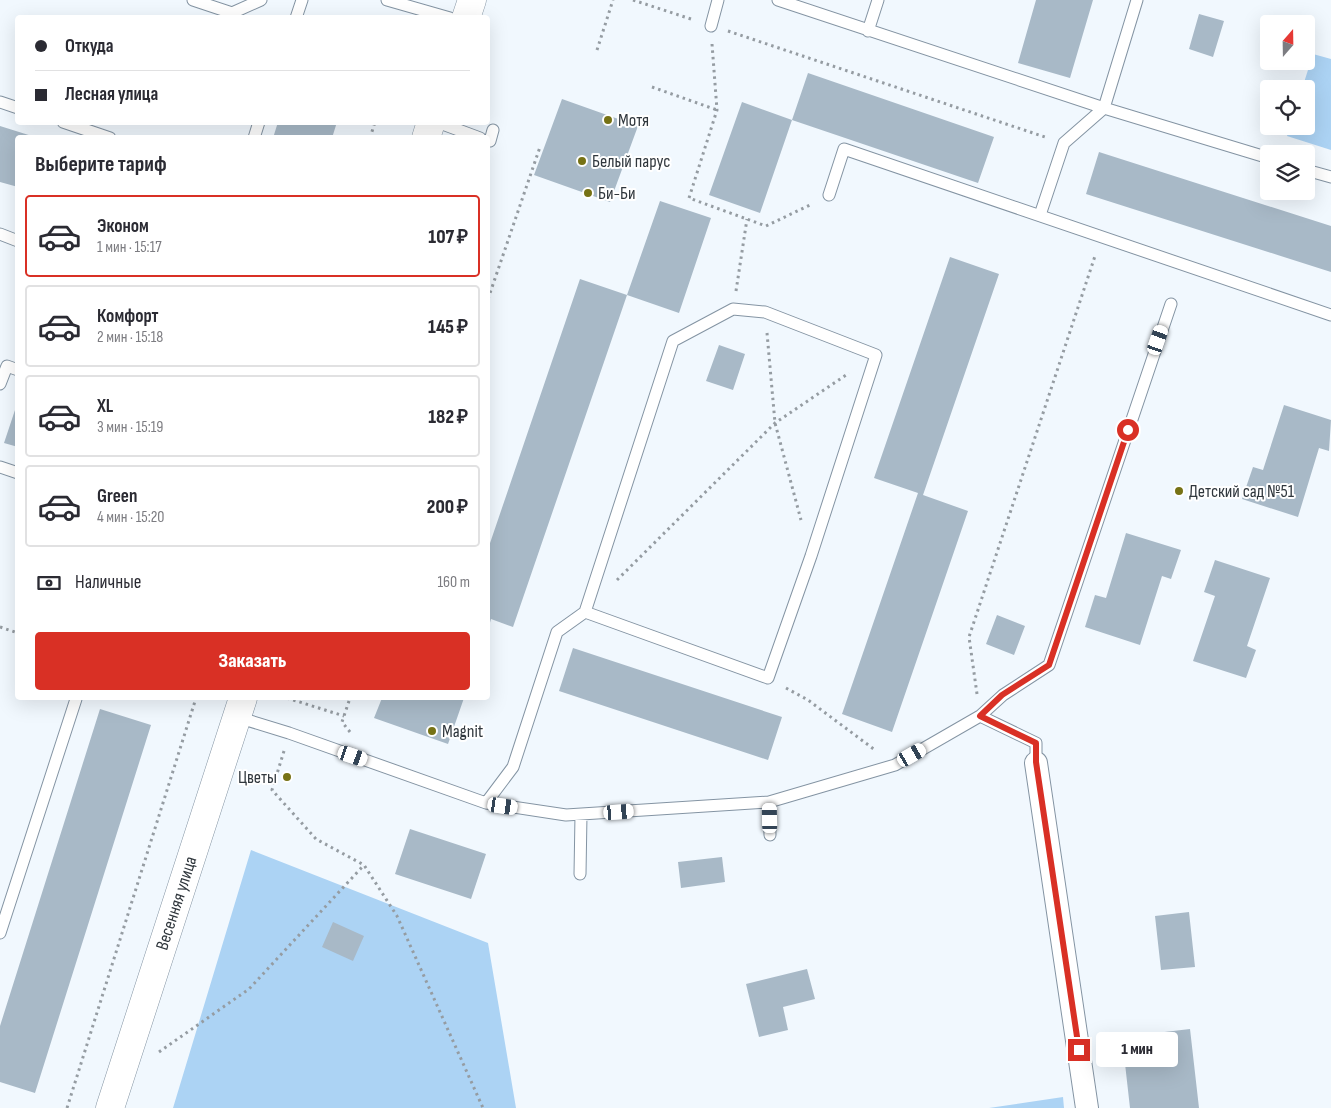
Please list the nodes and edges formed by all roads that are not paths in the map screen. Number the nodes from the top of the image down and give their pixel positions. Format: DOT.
graph roads {
  1 [pos="193,0"];
  2 [pos="261,0"];
  3 [pos="302,0"];
  4 [pos="387,0"];
  5 [pos="472,0"];
  6 [pos="718,0"];
  7 [pos="778,0"];
  8 [pos="878,0"];
  9 [pos="1137,0"];
  10 [pos="297,15"];
  11 [pos="440,15"];
  12 [pos="467,15"];
  13 [pos="711,26"];
  14 [pos="868,31"];
  15 [pos="0,102"];
  16 [pos="15,107"];
  17 [pos="1104,108"];
  18 [pos="72,125"];
  19 [pos="444,125"];
  20 [pos="101,135"];
  21 [pos="472,135"];
  22 [pos="1260,155"];
  23 [pos="1315,173"];
  24 [pos="1331,177"];
  25 [pos="829,195"];
  26 [pos="1040,215"];
  27 [pos="0,234"];
  28 [pos="15,240"];
  29 [pos="1170,304"];
  30 [pos="1331,314"];
  31 [pos="15,369"];
  32 [pos="0,384"];
  33 [pos="0,467"];
  34 [pos="15,472"];
  35 [pos="585,612"];
  36 [pos="76,700"];
  37 [pos="240,707"];
  38 [pos="980,716"];
  39 [pos="1036,762"];
  40 [pos="769,802"];
  41 [pos="486,803"];
  42 [pos="581,815"];
  43 [pos="770,835"];
  44 [pos="580,874"];
  45 [pos="0,932"];
  46 [pos="110,1108"];
  47 [pos="1087,1108"];
  1 -- 2 [label="lane"];
  3 -- 10 [label="lane"];
  4 -- 11 [label="lane"];
  5 -- 12 [label="street"];
  6 -- 13 [label="lane"];
  7 -- 14 [label="lane"];
  8 -- 14 [label="lane"];
  9 -- 17 [label="lane"];
  14 -- 17 [label="lane"];
  15 -- 16 [label="lane"];
  17 -- 22 [label="lane"];
  17 -- 26 [label="lane"];
  18 -- 20 [label="lane"];
  19 -- 21 [label="lane"];
  23 -- 24 [label="lane"];
  25 -- 26 [label="lane"];
  26 -- 30 [label="lane"];
  27 -- 28 [label="lane"];
  29 -- 38 [label="lane"];
  31 -- 32 [label="lane"];
  33 -- 34 [label="lane"];
  35 -- 35 [label="lane"];
  35 -- 41 [label="lane"];
  36 -- 45 [label="lane"];
  37 -- 41 [label="lane"];
  37 -- 46 [label="street, Весенняя улица"];
  38 -- 39 [label="lane"];
  38 -- 40 [label="lane"];
  39 -- 47 [label="street"];
  40 -- 42 [label="lane"];
  40 -- 43 [label="lane"];
  41 -- 42 [label="lane"];
  42 -- 44 [label="lane"];
}
